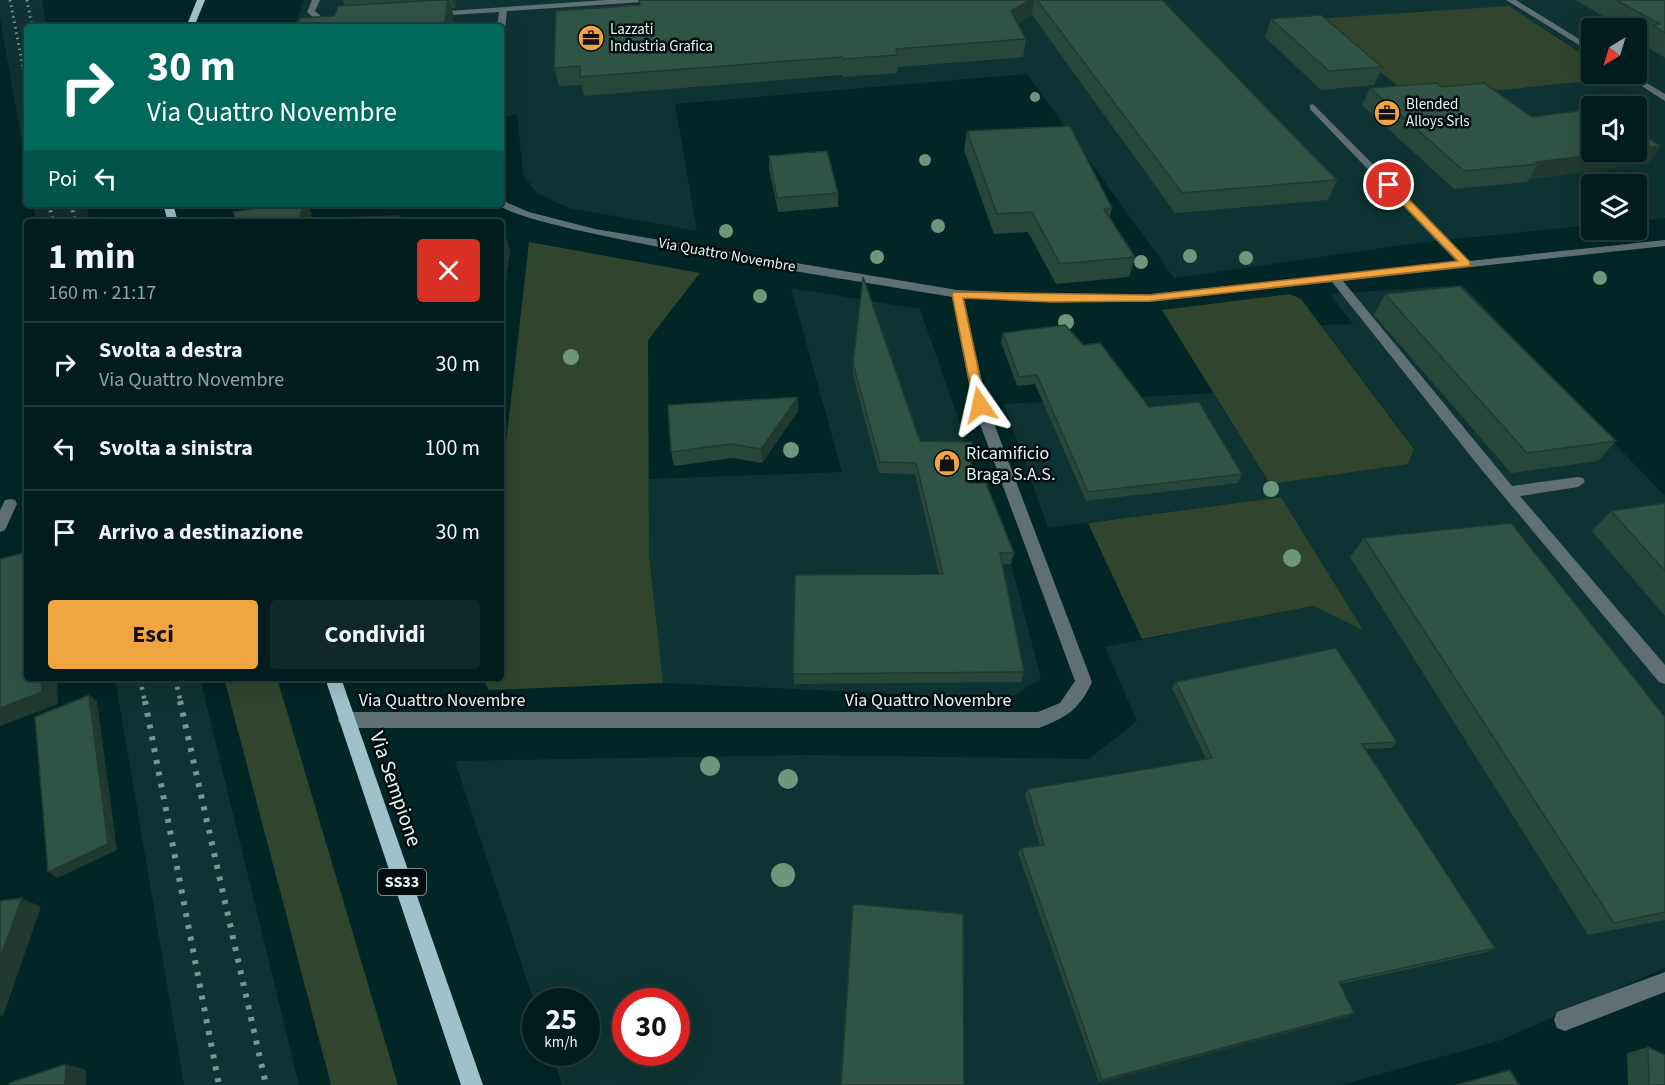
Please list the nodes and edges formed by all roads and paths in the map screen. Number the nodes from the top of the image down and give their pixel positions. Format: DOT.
graph roads {
  1 [pos="201,0"];
  2 [pos="316,0"];
  3 [pos="643,0"];
  4 [pos="1510,0"];
  5 [pos="503,10"];
  6 [pos="422,15"];
  7 [pos="352,19"];
  8 [pos="191,24"];
  9 [pos="501,24"];
  10 [pos="1581,44"];
  11 [pos="1643,84"];
  12 [pos="1665,98"];
  13 [pos="1313,107"];
  14 [pos="504,205"];
  15 [pos="1665,243"];
  16 [pos="1466,264"];
  17 [pos="1335,278"];
  18 [pos="957,294"];
  19 [pos="1578,482"];
  20 [pos="1509,492"];
  21 [pos="10,504"];
  22 [pos="0,526"];
  23 [pos="1665,677"];
  24 [pos="334,681"];
  25 [pos="347,720"];
  26 [pos="1665,982"];
  27 [pos="1565,1020"];
  28 [pos="472,1085"];
  1 -- 8 [label="main road"];
  2 -- 7 [label="street"];
  3 -- 5 [label="street"];
  4 -- 10 [label="street"];
  5 -- 6 [label="street"];
  5 -- 9 [label="street"];
  11 -- 12 [label="street"];
  13 -- 16 [label="street"];
  14 -- 18 [label="street, Via Quattro Novembre"];
  15 -- 16 [label="street, Via Quattro Novembre"];
  16 -- 17 [label="street, Via Quattro Novembre"];
  17 -- 18 [label="street, Via Quattro Novembre"];
  17 -- 20 [label="street"];
  18 -- 25 [label="street, Via Quattro Novembre"];
  19 -- 20 [label="street"];
  20 -- 23 [label="street"];
  21 -- 22 [label="street"];
  24 -- 25 [label="main road, Via Sempione / SS33"];
  25 -- 28 [label="main road, Via Sempione / SS33"];
  26 -- 27 [label="street"];
}
